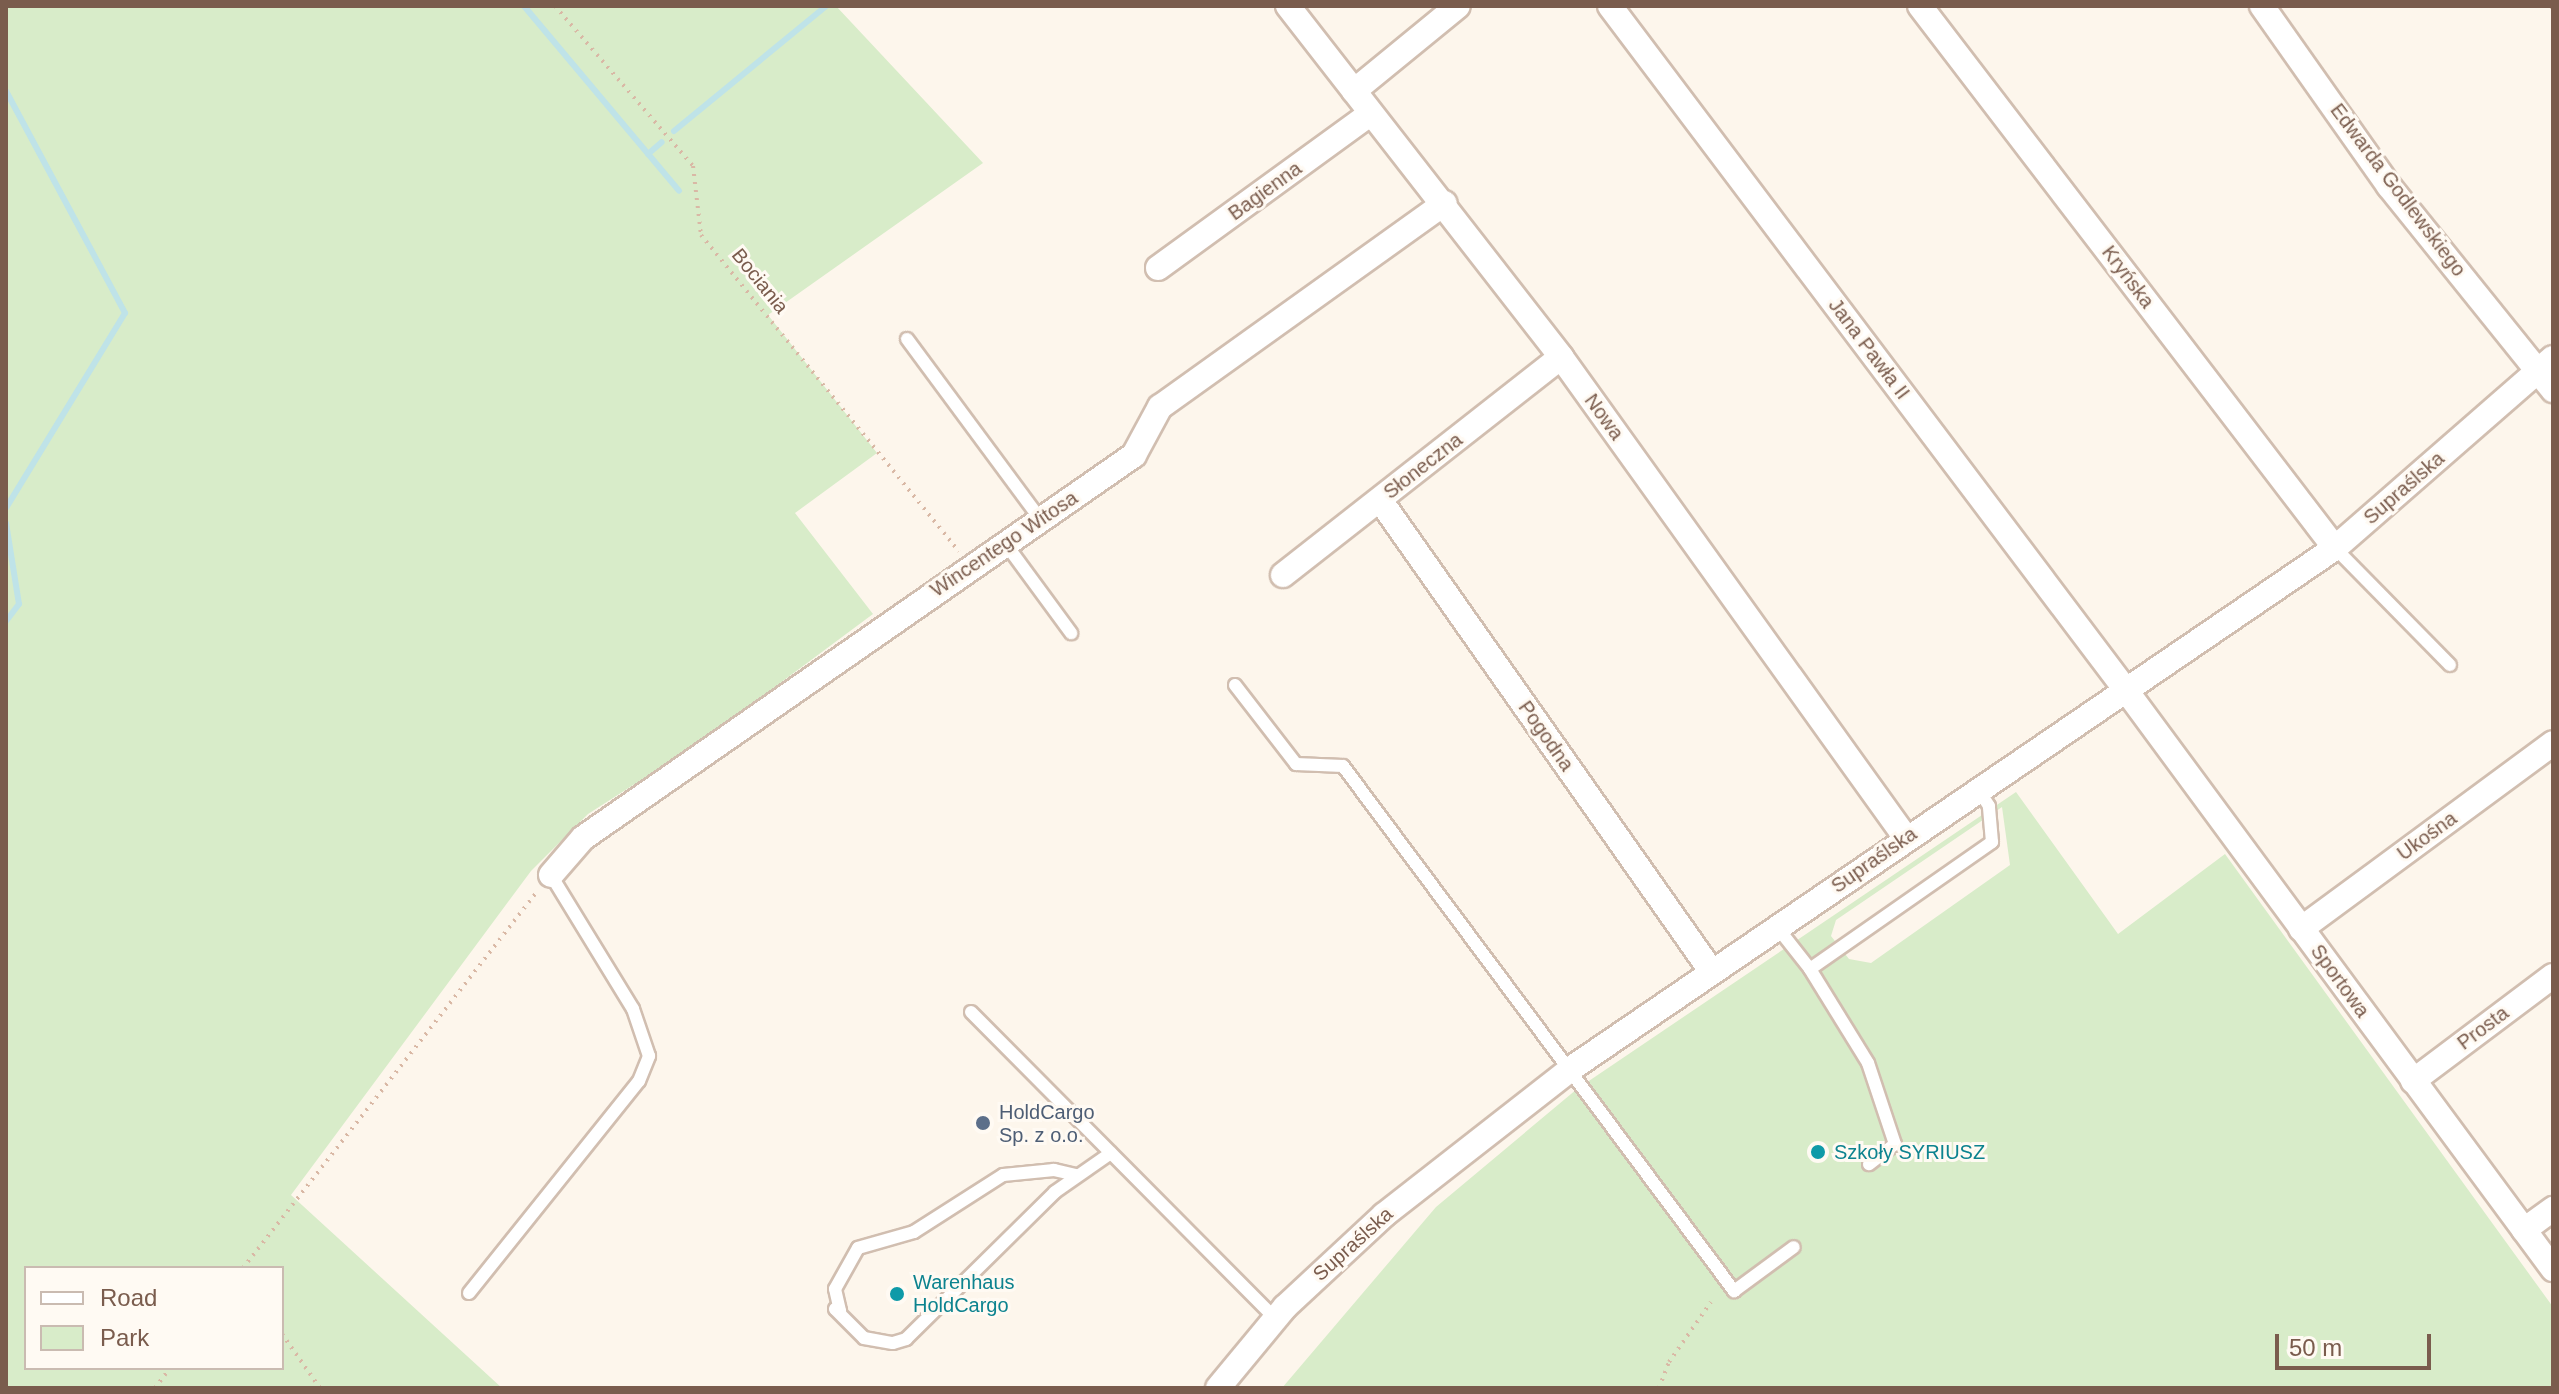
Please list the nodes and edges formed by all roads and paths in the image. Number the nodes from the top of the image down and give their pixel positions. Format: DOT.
graph roads {
  1 [pos="555,6"];
  2 [pos="1288,6"];
  3 [pos="1458,6"];
  4 [pos="1610,6"];
  5 [pos="1920,6"];
  6 [pos="2262,6"];
  7 [pos="1354,91"];
  8 [pos="1371,113"];
  9 [pos="1445,203"];
  10 [pos="1158,268"];
  11 [pos="907,339"];
  12 [pos="1561,357"];
  13 [pos="2548,373"];
  14 [pos="1380,500"];
  15 [pos="1040,519"];
  16 [pos="1005,543"];
  17 [pos="2335,548"];
  18 [pos="971,565"];
  19 [pos="1283,575"];
  20 [pos="1071,633"];
  21 [pos="2450,665"];
  22 [pos="1235,685"];
  23 [pos="2128,693"];
  24 [pos="2553,743"];
  25 [pos="1978,789"];
  26 [pos="1906,838"];
  27 [pos="551,875"];
  28 [pos="1777,927"];
  29 [pos="2301,929"];
  30 [pos="1810,969"];
  31 [pos="1712,972"];
  32 [pos="2553,976"];
  33 [pos="971,1012"];
  34 [pos="1572,1068"];
  35 [pos="2413,1081"];
  36 [pos="1111,1153"];
  37 [pos="1869,1164"];
  38 [pos="1076,1175"];
  39 [pos="2553,1209"];
  40 [pos="2524,1230"];
  41 [pos="1794,1247"];
  42 [pos="248,1261"];
  43 [pos="244,1266"];
  44 [pos="249,1266"];
  45 [pos="2553,1269"];
  46 [pos="469,1293"];
  47 [pos="1711,1302"];
  48 [pos="1276,1319"];
  49 [pos="284,1337"];
  50 [pos="168,1370"];
  51 [pos="155,1388"];
  52 [pos="320,1388"];
  53 [pos="1218,1388"];
  54 [pos="1659,1388"];
  1 -- 18 [label="path, Bociania"];
  2 -- 7 [label="street, Nowa"];
  3 -- 7 [label="street"];
  4 -- 23 [label="street, Jana Pawła II"];
  5 -- 17 [label="street, Kryńska"];
  6 -- 13 [label="street, Edwarda Godlewskiego"];
  7 -- 8 [label="street, Nowa"];
  8 -- 9 [label="street, Nowa"];
  8 -- 10 [label="street, Bagienna"];
  9 -- 12 [label="street, Nowa"];
  9 -- 15 [label="street, Wincentego Witosa"];
  11 -- 15 [label="lane"];
  12 -- 14 [label="street, Słoneczna"];
  12 -- 26 [label="street, Nowa"];
  13 -- 17 [label="street, Supraślska"];
  14 -- 19 [label="street, Słoneczna"];
  14 -- 31 [label="street, Pogodna"];
  15 -- 16 [label="street, Wincentego Witosa"];
  16 -- 18 [label="street, Wincentego Witosa"];
  16 -- 20 [label="lane"];
  17 -- 21 [label="lane"];
  17 -- 23 [label="street, Supraślska"];
  18 -- 27 [label="street, Wincentego Witosa"];
  22 -- 34 [label="lane"];
  23 -- 25 [label="street, Supraślska"];
  23 -- 29 [label="street, Sportowa"];
  24 -- 29 [label="street, Ukośna"];
  25 -- 26 [label="street, Supraślska"];
  25 -- 30 [label="lane"];
  26 -- 28 [label="street, Supraślska"];
  27 -- 42 [label="path"];
  27 -- 46 [label="lane"];
  28 -- 30 [label="lane"];
  28 -- 31 [label="street, Supraślska"];
  29 -- 35 [label="street, Sportowa"];
  30 -- 37 [label="lane"];
  31 -- 34 [label="street, Supraślska"];
  32 -- 35 [label="street, Prosta"];
  33 -- 36 [label="lane"];
  34 -- 41 [label="lane"];
  34 -- 48 [label="street, Supraślska"];
  35 -- 40 [label="street, Sportowa"];
  36 -- 38 [label="lane"];
  36 -- 48 [label="lane"];
  38 -- 38 [label="lane"];
  39 -- 40 [label="street"];
  40 -- 45 [label="street, Sportowa"];
  42 -- 43 [label="path"];
  42 -- 44 [label="path"];
  47 -- 54 [label="path"];
  48 -- 53 [label="street, Supraślska"];
  49 -- 52 [label="path"];
  50 -- 51 [label="path"];
}
